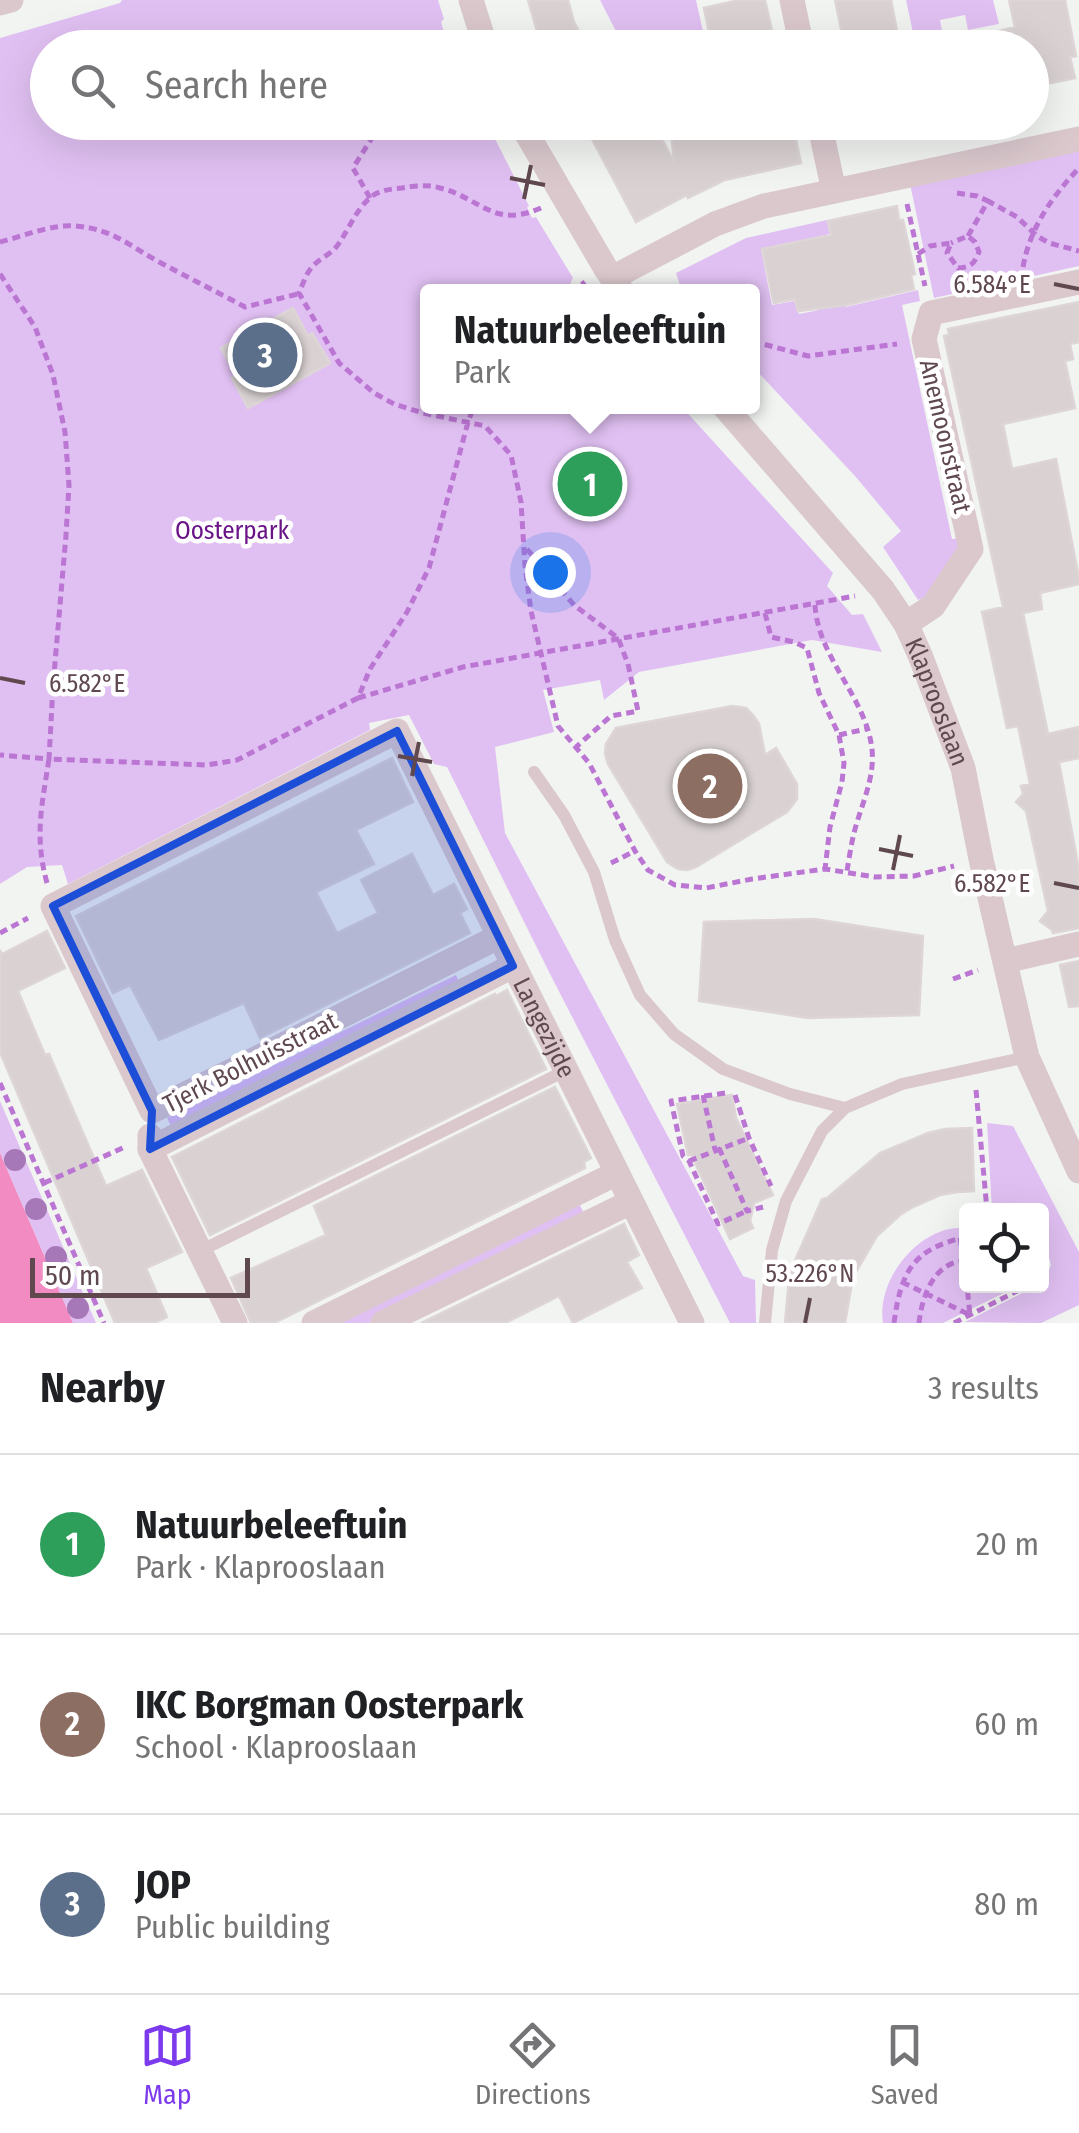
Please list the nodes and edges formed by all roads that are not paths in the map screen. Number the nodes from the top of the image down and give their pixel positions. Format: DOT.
graph roads {
  1 [pos="12,0"];
  2 [pos="470,0"];
  3 [pos="792,0"];
  4 [pos="0,4"];
  5 [pos="480,30"];
  6 [pos="798,30"];
  7 [pos="1079,139"];
  8 [pos="530,140"];
  9 [pos="823,140"];
  10 [pos="834,192"];
  11 [pos="1079,282"];
  12 [pos="617,284"];
  13 [pos="620,284"];
  14 [pos="731,414"];
  15 [pos="906,624"];
  16 [pos="397,731"];
  17 [pos="534,772"];
  18 [pos="498,938"];
  19 [pos="1079,944"];
  20 [pos="1006,961"];
  21 [pos="513,966"];
  22 [pos="1027,1057"];
  23 [pos="565,1071"];
  24 [pos="845,1108"];
  25 [pos="151,1132"];
  26 [pos="1079,1171"];
  27 [pos="617,1174"];
  28 [pos="631,1202"];
  29 [pos="208,1247"];
  30 [pos="235,1323"];
  31 [pos="314,1323"];
  32 [pos="384,1323"];
  33 [pos="692,1323"];
  34 [pos="765,1323"];
  1 -- 4 [label="street"];
  2 -- 5 [label="street"];
  3 -- 6 [label="street"];
  7 -- 10 [label="street"];
  8 -- 12 [label="street"];
  9 -- 10 [label="street"];
  10 -- 13 [label="street"];
  11 -- 15 [label="street, Anemoonstraat"];
  14 -- 15 [label="street, Klaprooslaan"];
  15 -- 20 [label="street, Klaprooslaan"];
  16 -- 18 [label="street, Langezijde"];
  16 -- 25 [label="street, Tjerk Bolhuisstraat"];
  17 -- 24 [label="lane"];
  18 -- 21 [label="street, Langezijde"];
  18 -- 25 [label="street, Tjerk Bolhuisstraat"];
  19 -- 20 [label="street"];
  20 -- 22 [label="street, Klaprooslaan"];
  21 -- 23 [label="street, Langezijde"];
  21 -- 25 [label="street, Tjerk Bolhuisstraat"];
  22 -- 24 [label="lane"];
  22 -- 26 [label="street, Klaprooslaan"];
  23 -- 27 [label="street, Langezijde"];
  23 -- 29 [label="lane"];
  24 -- 34 [label="lane"];
  25 -- 30 [label="street"];
  27 -- 28 [label="street, Langezijde"];
  27 -- 31 [label="street"];
  28 -- 32 [label="street"];
  28 -- 33 [label="street, Langezijde"];
}
